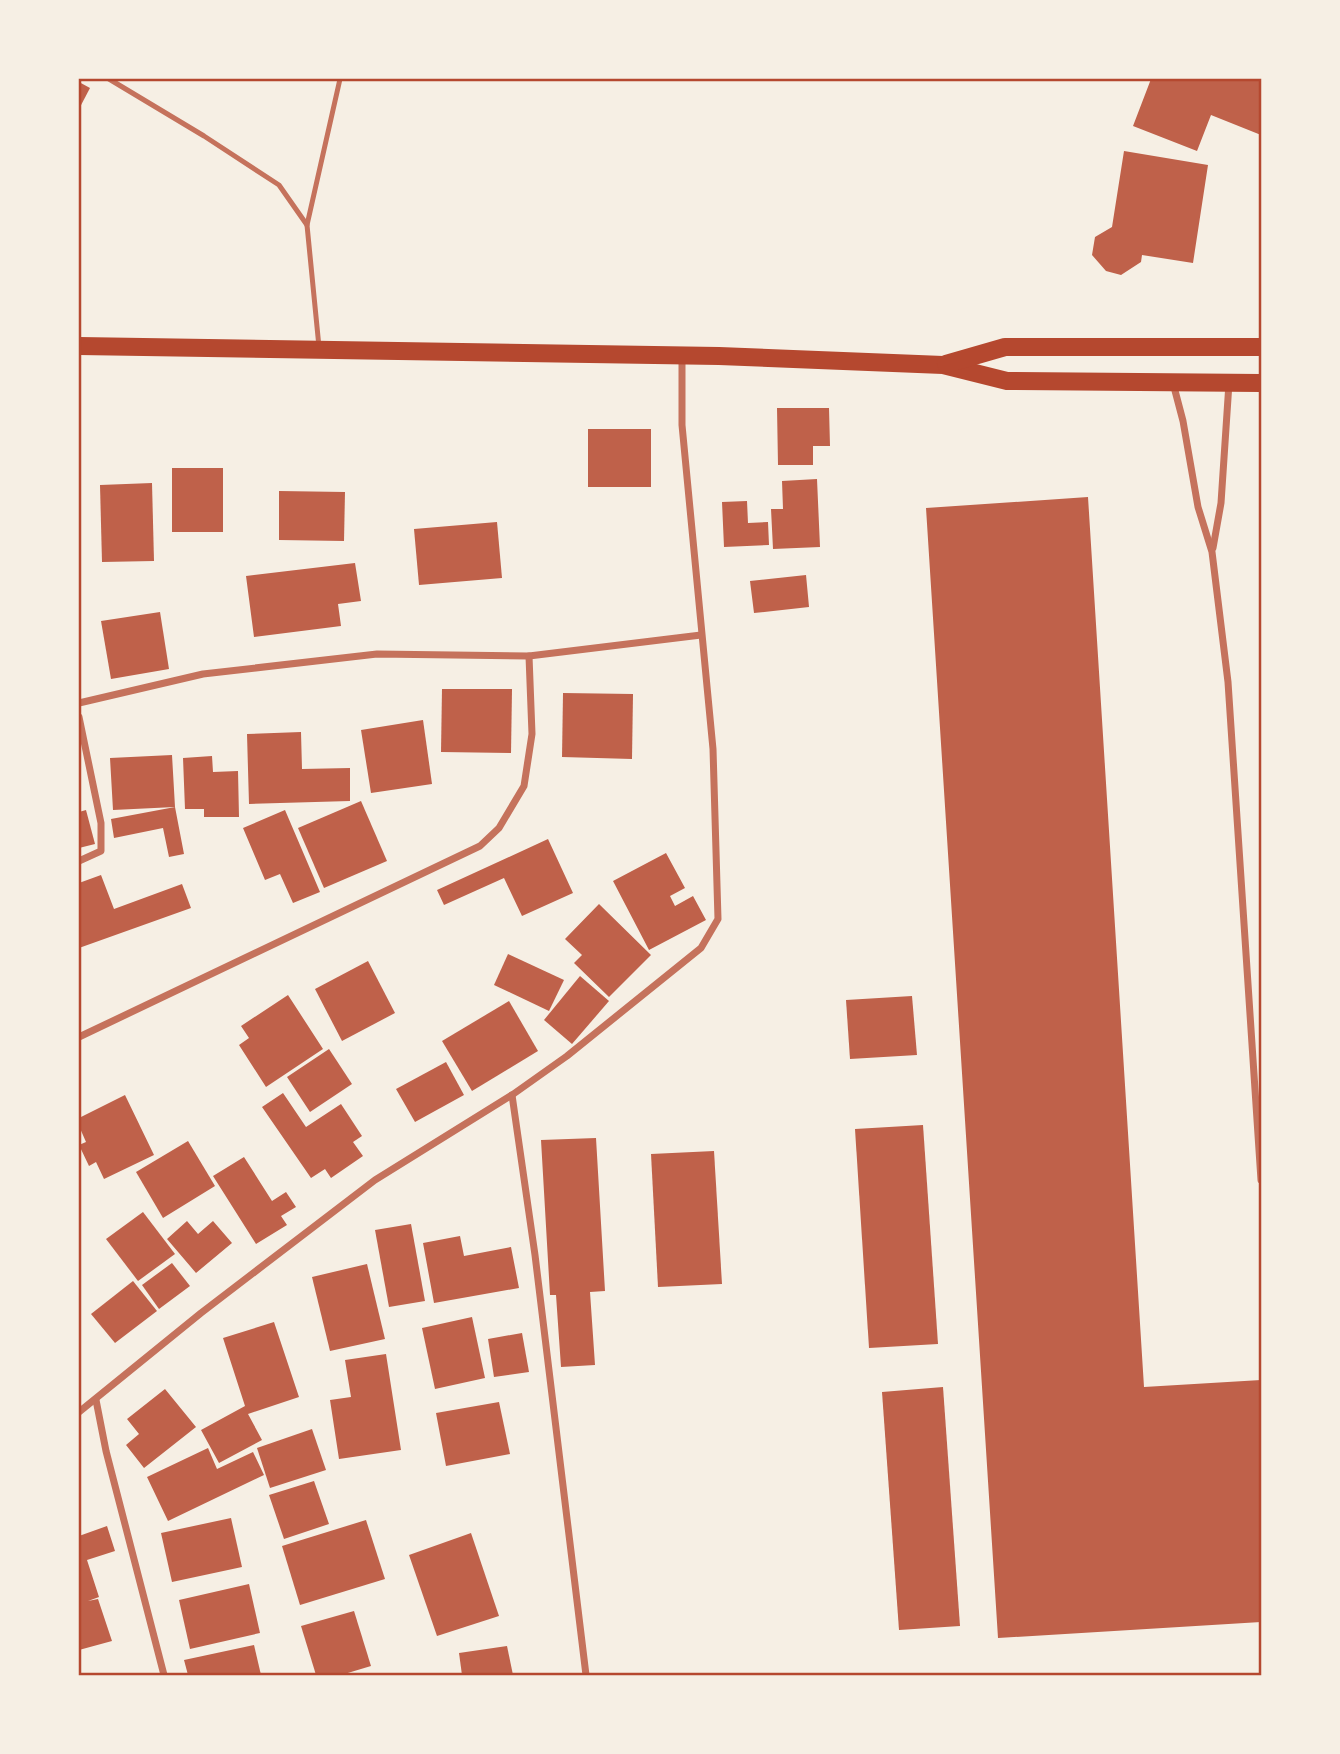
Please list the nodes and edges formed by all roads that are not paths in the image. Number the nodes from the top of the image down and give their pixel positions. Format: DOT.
graph roads {
  1 [pos="109,79"];
  2 [pos="340,79"];
  3 [pos="307,225"];
  4 [pos="79,346"];
  5 [pos="1261,347"];
  6 [pos="320,352"];
  7 [pos="682,356"];
  8 [pos="943,365"];
  9 [pos="1173,383"];
  10 [pos="1229,383"];
  11 [pos="1261,383"];
  12 [pos="1212,552"];
  13 [pos="701,635"];
  14 [pos="529,656"];
  15 [pos="79,703"];
  16 [pos="79,717"];
  17 [pos="79,861"];
  18 [pos="79,1037"];
  19 [pos="512,1095"];
  20 [pos="1261,1180"];
  21 [pos="96,1400"];
  22 [pos="79,1412"];
  23 [pos="164,1675"];
  24 [pos="586,1675"];
  1 -- 3 [label="lane"];
  2 -- 3 [label="lane"];
  3 -- 6 [label="lane"];
  4 -- 6 [label="main road"];
  5 -- 8 [label="main road"];
  6 -- 7 [label="main road"];
  7 -- 8 [label="main road"];
  7 -- 13 [label="street"];
  8 -- 9 [label="main road"];
  9 -- 10 [label="main road"];
  9 -- 12 [label="street"];
  10 -- 11 [label="main road"];
  10 -- 12 [label="street"];
  12 -- 20 [label="street"];
  13 -- 14 [label="street"];
  13 -- 19 [label="street"];
  14 -- 15 [label="street"];
  14 -- 18 [label="street"];
  16 -- 17 [label="street"];
  19 -- 21 [label="street"];
  19 -- 24 [label="street"];
  21 -- 22 [label="street"];
  21 -- 23 [label="street"];
}
